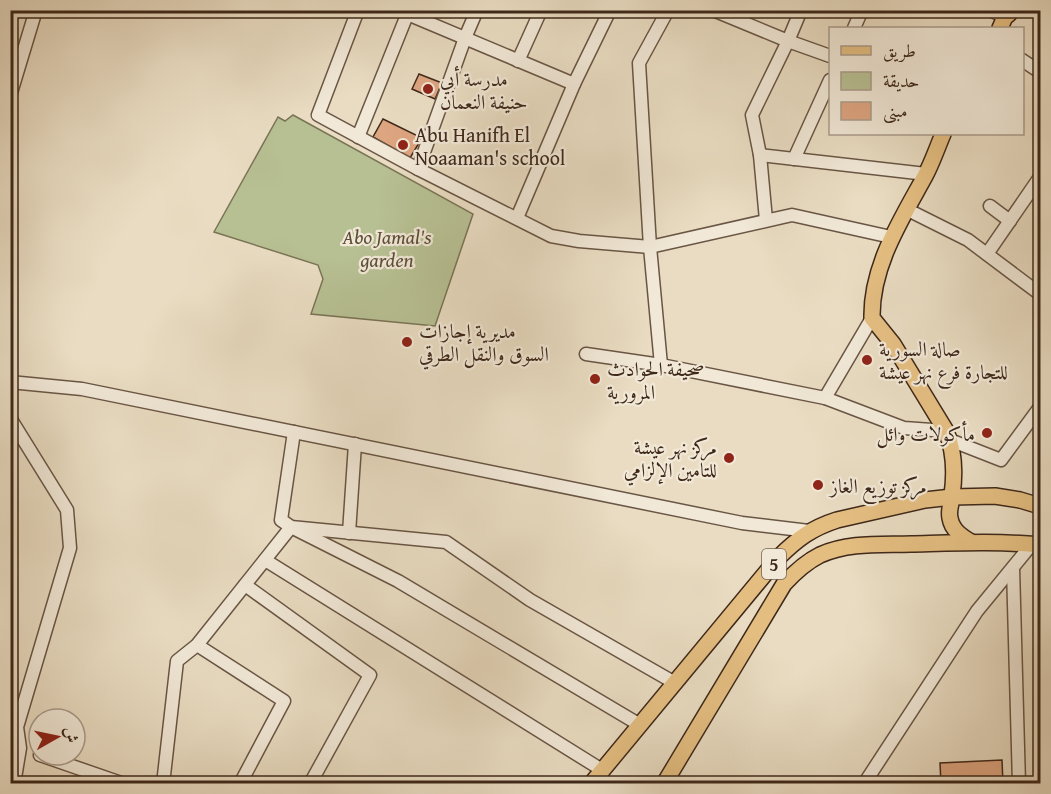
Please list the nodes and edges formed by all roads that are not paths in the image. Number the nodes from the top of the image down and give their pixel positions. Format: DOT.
graph roads {
  1 [pos="36,10"];
  2 [pos="358,10"];
  3 [pos="477,10"];
  4 [pos="541,10"];
  5 [pos="610,10"];
  6 [pos="668,10"];
  7 [pos="713,10"];
  8 [pos="801,10"];
  9 [pos="862,10"];
  10 [pos="990,10"];
  11 [pos="404,12"];
  12 [pos="736,15"];
  13 [pos="1007,16"];
  14 [pos="854,27"];
  15 [pos="465,39"];
  16 [pos="788,41"];
  17 [pos="829,55"];
  18 [pos="518,61"];
  19 [pos="1024,61"];
  20 [pos="1041,72"];
  21 [pos="574,84"];
  22 [pos="829,84"];
  23 [pos="10,96"];
  24 [pos="943,135"];
  25 [pos="358,137"];
  26 [pos="760,154"];
  27 [pos="794,159"];
  28 [pos="418,169"];
  29 [pos="926,174"];
  30 [pos="1041,177"];
  31 [pos="990,206"];
  32 [pos="906,209"];
  33 [pos="517,218"];
  34 [pos="766,220"];
  35 [pos="1010,220"];
  36 [pos="891,237"];
  37 [pos="650,247"];
  38 [pos="987,254"];
  39 [pos="1041,294"];
  40 [pos="872,318"];
  41 [pos="586,354"];
  42 [pos="662,365"];
  43 [pos="10,382"];
  44 [pos="825,398"];
  45 [pos="1041,407"];
  46 [pos="10,418"];
  47 [pos="294,432"];
  48 [pos="948,435"];
  49 [pos="355,444"];
  50 [pos="952,497"];
  51 [pos="1041,506"];
  52 [pos="291,527"];
  53 [pos="809,531"];
  54 [pos="350,533"];
  55 [pos="971,542"];
  56 [pos="1036,545"];
  57 [pos="265,560"];
  58 [pos="1013,568"];
  59 [pos="245,585"];
  60 [pos="197,645"];
  61 [pos="675,683"];
  62 [pos="640,725"];
  63 [pos="14,726"];
  64 [pos="20,748"];
  65 [pos="27,751"];
  66 [pos="75,767"];
  67 [pos="602,770"];
  68 [pos="14,783"];
  69 [pos="124,783"];
  70 [pos="163,783"];
  71 [pos="240,783"];
  72 [pos="310,783"];
  73 [pos="591,783"];
  74 [pos="664,783"];
  75 [pos="864,783"];
  76 [pos="1019,783"];
  1 -- 23 [label="street"];
  2 -- 25 [label="street"];
  3 -- 15 [label="street"];
  4 -- 18 [label="street"];
  5 -- 21 [label="street"];
  6 -- 37 [label="street"];
  7 -- 12 [label="street"];
  8 -- 16 [label="street"];
  9 -- 14 [label="street"];
  10 -- 13 [label="street"];
  11 -- 15 [label="street"];
  11 -- 25 [label="street"];
  12 -- 16 [label="street"];
  15 -- 18 [label="street"];
  15 -- 28 [label="street"];
  16 -- 17 [label="street"];
  16 -- 26 [label="street"];
  18 -- 21 [label="street"];
  19 -- 20 [label="street"];
  21 -- 33 [label="street"];
  22 -- 27 [label="street"];
  24 -- 29 [label="main road"];
  25 -- 28 [label="street"];
  26 -- 27 [label="street"];
  26 -- 34 [label="street"];
  27 -- 29 [label="street"];
  28 -- 33 [label="street"];
  29 -- 32 [label="main road"];
  30 -- 35 [label="street"];
  31 -- 35 [label="street"];
  32 -- 36 [label="main road"];
  32 -- 38 [label="street"];
  33 -- 37 [label="street"];
  34 -- 36 [label="street"];
  34 -- 37 [label="street"];
  35 -- 38 [label="street"];
  36 -- 40 [label="main road"];
  37 -- 42 [label="street"];
  38 -- 39 [label="street"];
  40 -- 44 [label="street"];
  40 -- 48 [label="main road"];
  41 -- 42 [label="street"];
  42 -- 44 [label="street"];
  43 -- 47 [label="street"];
  44 -- 48 [label="street"];
  45 -- 48 [label="street"];
  46 -- 63 [label="street"];
  47 -- 49 [label="street"];
  47 -- 52 [label="street"];
  48 -- 50 [label="main road"];
  49 -- 53 [label="street"];
  49 -- 54 [label="street"];
  50 -- 51 [label="main road, 5"];
  50 -- 53 [label="main road, 5"];
  50 -- 55 [label="main road"];
  52 -- 54 [label="street"];
  52 -- 57 [label="street"];
  52 -- 62 [label="street"];
  53 -- 61 [label="main road, 5"];
  54 -- 61 [label="street"];
  55 -- 56 [label="main road, 5"];
  55 -- 74 [label="main road, 5"];
  56 -- 58 [label="street"];
  57 -- 59 [label="street"];
  57 -- 67 [label="street"];
  58 -- 75 [label="street"];
  58 -- 76 [label="street"];
  59 -- 60 [label="street"];
  59 -- 72 [label="street"];
  60 -- 70 [label="street"];
  60 -- 71 [label="street"];
  61 -- 62 [label="main road, 5"];
  62 -- 67 [label="main road, 5"];
  63 -- 64 [label="street"];
  64 -- 65 [label="street"];
  64 -- 68 [label="street"];
  66 -- 69 [label="street"];
  67 -- 73 [label="main road, 5"];
}
